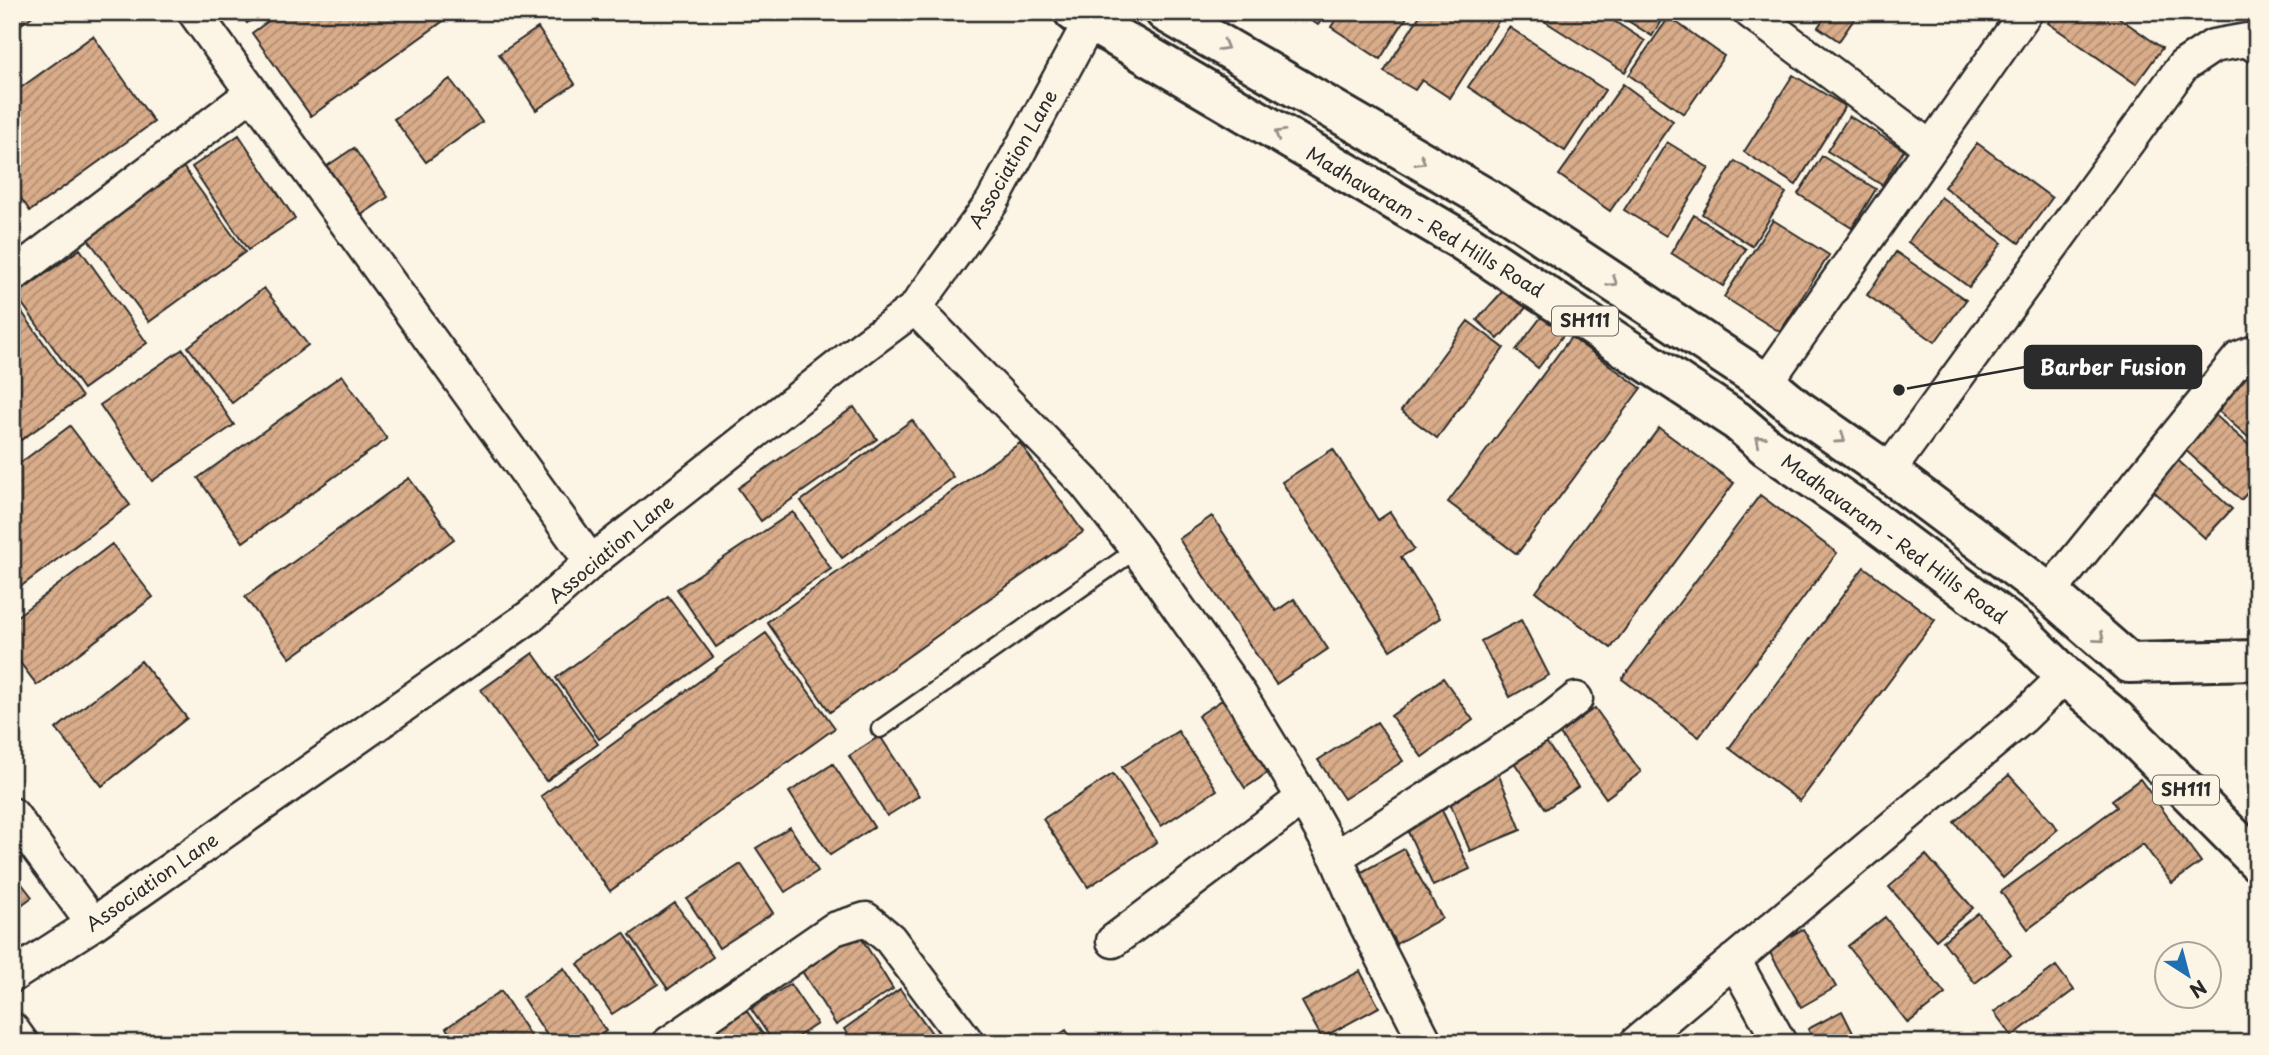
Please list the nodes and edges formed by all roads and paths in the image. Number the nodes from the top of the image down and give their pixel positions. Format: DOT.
graph roads {
  1 [pos="194,12"];
  2 [pos="1165,12"];
  3 [pos="1750,12"];
  4 [pos="2026,12"];
  5 [pos="1086,16"];
  6 [pos="2257,47"];
  7 [pos="253,93"];
  8 [pos="1930,147"];
  9 [pos="12,276"];
  10 [pos="915,308"];
  11 [pos="2257,351"];
  12 [pos="1766,383"];
  13 [pos="1888,472"];
  14 [pos="1137,549"];
  15 [pos="591,562"];
  16 [pos="2049,593"];
  17 [pos="2257,660"];
  18 [pos="2065,676"];
  19 [pos="1576,699"];
  20 [pos="880,729"];
  21 [pos="1303,798"];
  22 [pos="12,814"];
  23 [pos="1336,857"];
  24 [pos="2257,861"];
  25 [pos="93,924"];
  26 [pos="1113,940"];
  27 [pos="1734,960"];
  28 [pos="12,975"];
  29 [pos="12,1029"];
  30 [pos="22,1043"];
  31 [pos="669,1043"];
  32 [pos="968,1043"];
  33 [pos="1426,1043"];
  34 [pos="1636,1043"];
  35 [pos="1780,1043"];
  1 -- 7 [label="street"];
  2 -- 12 [label="main road, SH111, one-way"];
  3 -- 8 [label="street"];
  4 -- 8 [label="street"];
  5 -- 10 [label="street, Association Lane"];
  18 -- 5 [label="main road, Madhavaram - Red Hills Road / SH111, one-way"];
  6 -- 13 [label="street"];
  7 -- 9 [label="street"];
  7 -- 15 [label="street"];
  8 -- 12 [label="street"];
  10 -- 14 [label="street"];
  10 -- 15 [label="street, Association Lane"];
  11 -- 16 [label="street"];
  12 -- 13 [label="main road, SH111, one-way"];
  13 -- 16 [label="main road, SH111"];
  14 -- 20 [label="lane"];
  14 -- 21 [label="street"];
  15 -- 25 [label="street, Association Lane"];
  16 -- 17 [label="main road, one-way"];
  18 -- 24 [label="main road, Madhavaram - Red Hills Road / SH111"];
  18 -- 27 [label="street"];
  19 -- 23 [label="street"];
  21 -- 23 [label="street"];
  21 -- 26 [label="street"];
  22 -- 25 [label="street"];
  23 -- 33 [label="street"];
  25 -- 28 [label="street, Association Lane"];
  27 -- 34 [label="street"];
  27 -- 35 [label="street"];
  29 -- 30 [label="street"];
  31 -- 32 [label="street"];
}
